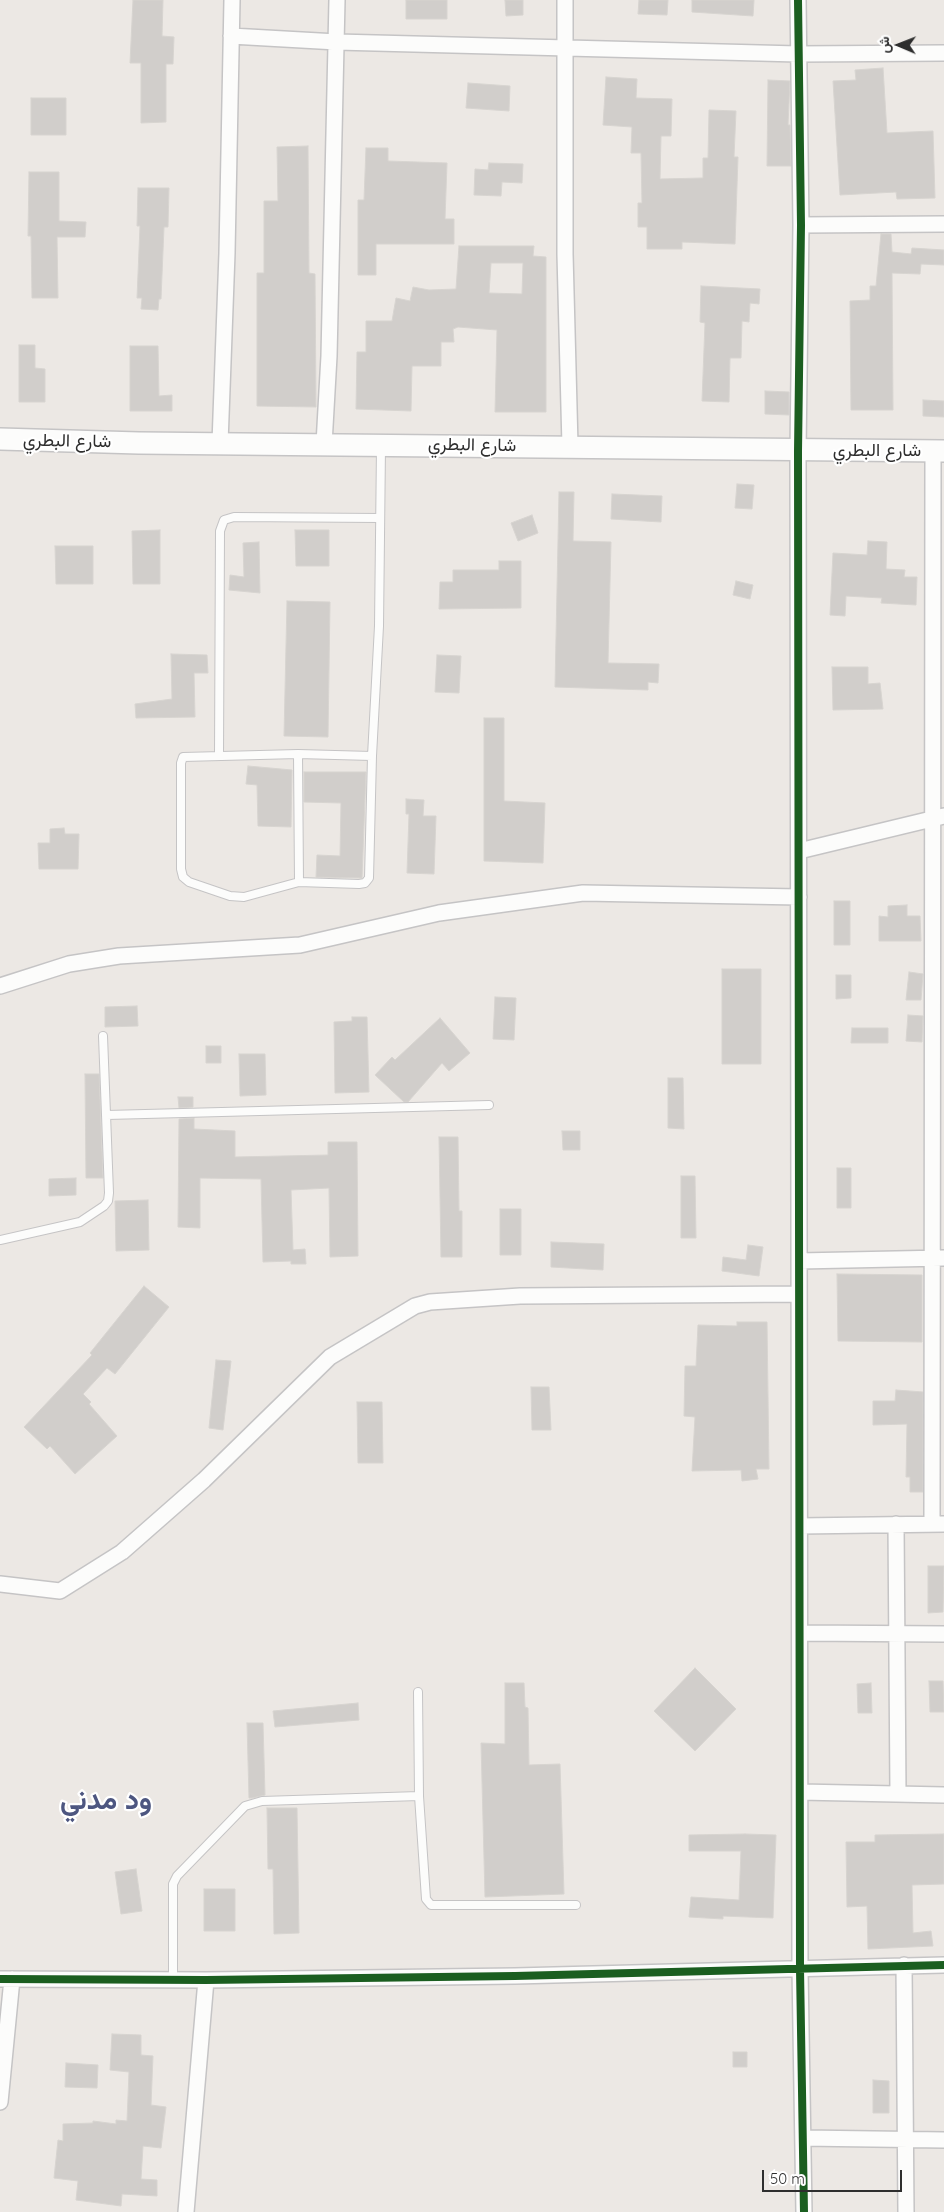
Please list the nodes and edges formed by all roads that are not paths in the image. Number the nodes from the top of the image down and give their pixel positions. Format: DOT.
graph roads {
  1 [pos="232,0"];
  2 [pos="337,0"];
  3 [pos="565,0"];
  4 [pos="798,0"];
  5 [pos="231,36"];
  6 [pos="336,42"];
  7 [pos="565,48"];
  8 [pos="944,53"];
  9 [pos="798,54"];
  10 [pos="944,224"];
  11 [pos="801,225"];
  12 [pos="0,439"];
  13 [pos="220,443"];
  14 [pos="324,444"];
  15 [pos="380,445"];
  16 [pos="570,446"];
  17 [pos="798,451"];
  18 [pos="939,451"];
  19 [pos="380,518"];
  20 [pos="219,754"];
  21 [pos="298,754"];
  22 [pos="372,756"];
  23 [pos="938,818"];
  24 [pos="799,851"];
  25 [pos="299,882"];
  26 [pos="799,897"];
  27 [pos="0,986"];
  28 [pos="103,1036"];
  29 [pos="489,1105"];
  30 [pos="107,1115"];
  31 [pos="938,1133"];
  32 [pos="0,1240"];
  33 [pos="938,1258"];
  34 [pos="799,1261"];
  35 [pos="799,1294"];
  36 [pos="896,1524"];
  37 [pos="938,1524"];
  38 [pos="800,1526"];
  39 [pos="0,1584"];
  40 [pos="800,1633"];
  41 [pos="896,1634"];
  42 [pos="944,1634"];
  43 [pos="418,1692"];
  44 [pos="800,1792"];
  45 [pos="898,1794"];
  46 [pos="944,1795"];
  47 [pos="419,1796"];
  48 [pos="576,1905"];
  49 [pos="904,1965"];
  50 [pos="944,1965"];
  51 [pos="800,1969"];
  52 [pos="6,1979"];
  53 [pos="173,1980"];
  54 [pos="206,1980"];
  55 [pos="0,2102"];
  56 [pos="803,2138"];
  57 [pos="907,2140"];
  58 [pos="944,2140"];
  59 [pos="186,2212"];
  60 [pos="804,2212"];
  61 [pos="906,2212"];
  1 -- 5 [label="street"];
  2 -- 6 [label="street"];
  3 -- 7 [label="street"];
  4 -- 9 [label="street"];
  5 -- 6 [label="street"];
  5 -- 13 [label="street"];
  6 -- 7 [label="street"];
  6 -- 14 [label="street"];
  7 -- 9 [label="street"];
  7 -- 16 [label="street"];
  8 -- 9 [label="street"];
  9 -- 11 [label="street"];
  10 -- 11 [label="street"];
  11 -- 17 [label="street"];
  12 -- 13 [label="main road, شارع البطري"];
  13 -- 14 [label="main road, شارع البطري"];
  14 -- 15 [label="main road, شارع البطري"];
  15 -- 16 [label="main road, شارع البطري"];
  15 -- 19 [label="lane"];
  16 -- 17 [label="main road, شارع البطري"];
  17 -- 18 [label="main road, شارع البطري"];
  17 -- 24 [label="street"];
  18 -- 23 [label="street"];
  19 -- 20 [label="lane"];
  19 -- 22 [label="lane"];
  20 -- 21 [label="lane"];
  20 -- 25 [label="lane"];
  21 -- 22 [label="lane"];
  21 -- 25 [label="lane"];
  22 -- 25 [label="lane"];
  23 -- 24 [label="street"];
  23 -- 31 [label="street"];
  24 -- 26 [label="street"];
  26 -- 27 [label="street"];
  26 -- 34 [label="street"];
  28 -- 30 [label="lane"];
  29 -- 30 [label="lane"];
  30 -- 32 [label="lane"];
  31 -- 33 [label="street"];
  33 -- 34 [label="street"];
  33 -- 37 [label="street"];
  34 -- 35 [label="street"];
  35 -- 38 [label="street"];
  35 -- 39 [label="street"];
  36 -- 37 [label="street"];
  36 -- 38 [label="street"];
  36 -- 41 [label="street"];
  38 -- 40 [label="street"];
  40 -- 41 [label="street"];
  40 -- 44 [label="street"];
  41 -- 42 [label="street"];
  41 -- 45 [label="street"];
  43 -- 47 [label="lane"];
  44 -- 45 [label="street"];
  44 -- 51 [label="street"];
  45 -- 46 [label="street"];
  47 -- 48 [label="lane"];
  47 -- 53 [label="lane"];
  49 -- 50 [label="street"];
  49 -- 51 [label="street"];
  49 -- 57 [label="street"];
  51 -- 54 [label="street"];
  51 -- 56 [label="street"];
  52 -- 53 [label="street"];
  52 -- 55 [label="street"];
  53 -- 54 [label="street"];
  54 -- 59 [label="street"];
  56 -- 57 [label="street"];
  56 -- 60 [label="street"];
  57 -- 58 [label="street"];
  57 -- 61 [label="street"];
}
